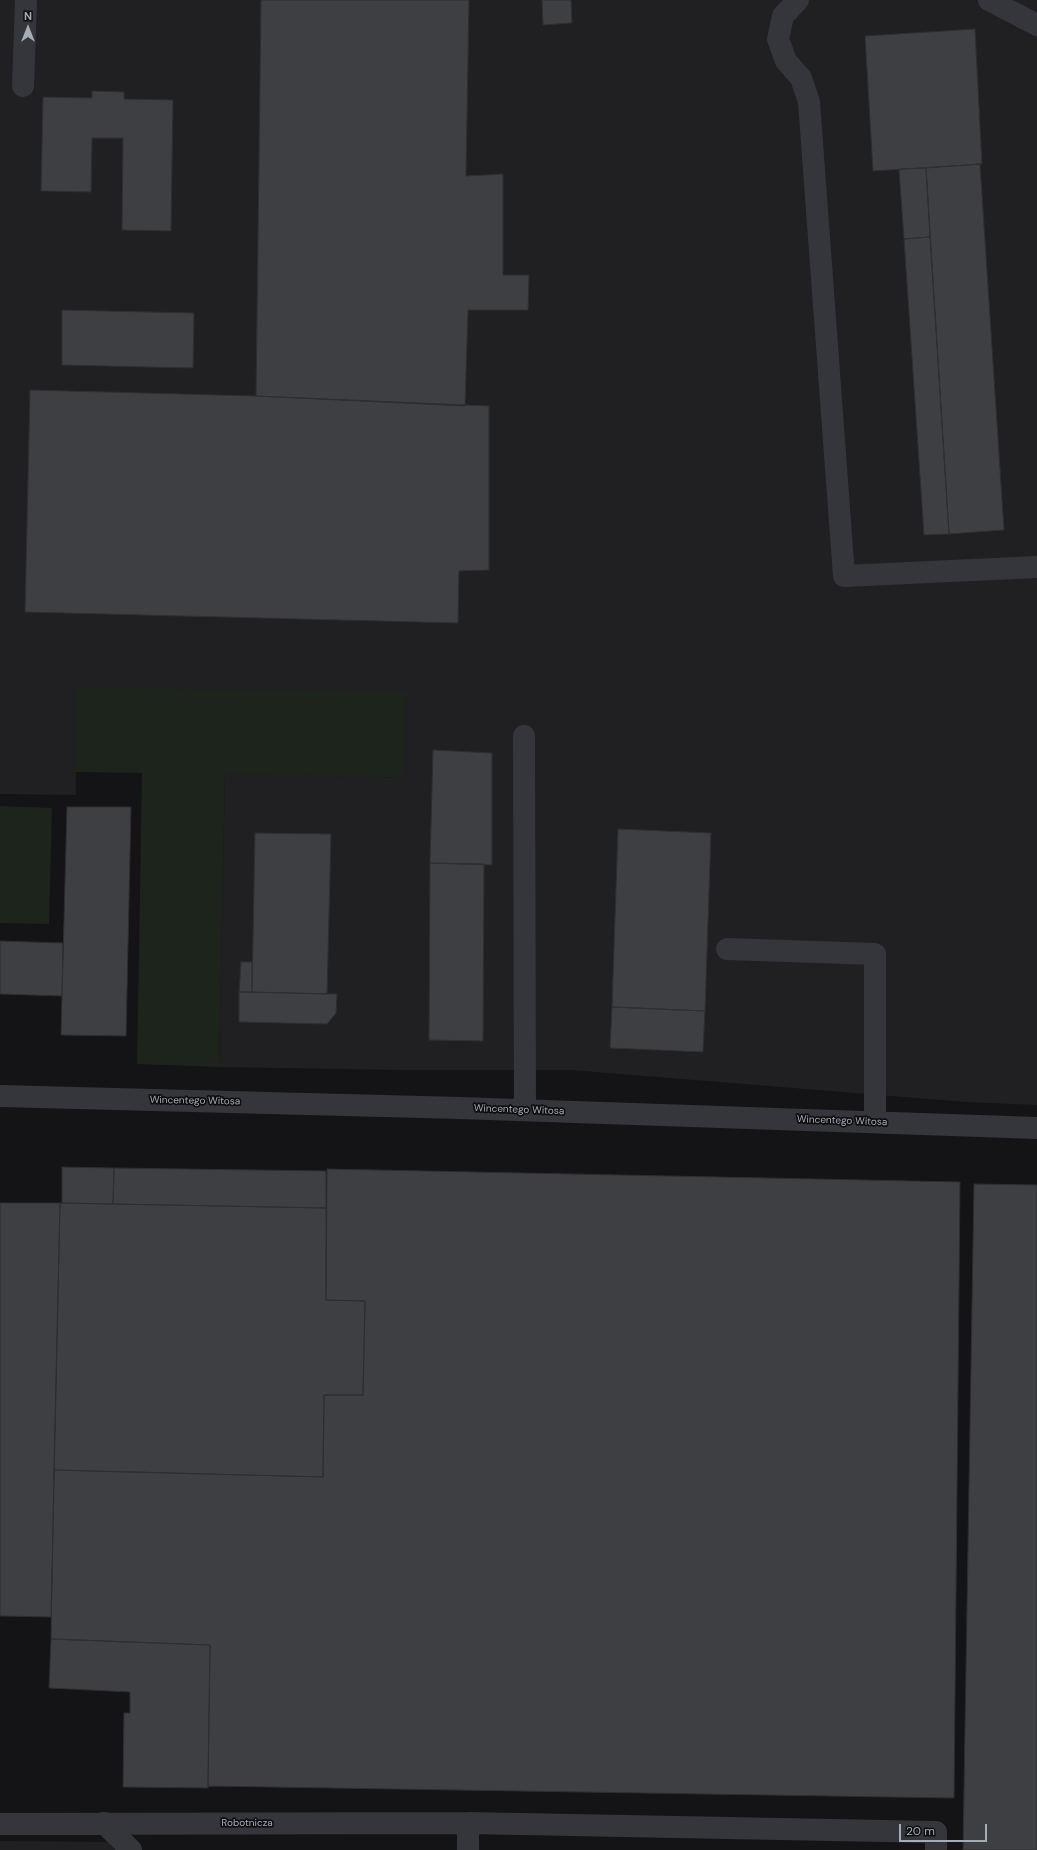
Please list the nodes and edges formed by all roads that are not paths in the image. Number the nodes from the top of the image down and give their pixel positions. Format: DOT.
graph roads {
  1 [pos="26,0"];
  2 [pos="798,0"];
  3 [pos="989,0"];
  4 [pos="1037,26"];
  5 [pos="23,86"];
  6 [pos="1037,567"];
  7 [pos="524,736"];
  8 [pos="727,949"];
  9 [pos="0,1096"];
  10 [pos="525,1110"];
  11 [pos="875,1122"];
  12 [pos="1037,1128"];
  13 [pos="104,1823"];
  14 [pos="468,1823"];
  15 [pos="0,1824"];
  16 [pos="131,1850"];
  17 [pos="468,1850"];
  18 [pos="936,1850"];
  1 -- 5 [label="street"];
  2 -- 6 [label="street"];
  3 -- 4 [label="street"];
  7 -- 10 [label="street"];
  8 -- 11 [label="street"];
  9 -- 10 [label="street, Wincentego Witosa"];
  10 -- 11 [label="street, Wincentego Witosa"];
  11 -- 12 [label="street, Wincentego Witosa"];
  13 -- 14 [label="street, Robotnicza"];
  13 -- 15 [label="street, Robotnicza"];
  13 -- 16 [label="street"];
  14 -- 17 [label="street"];
  14 -- 18 [label="street, Robotnicza"];
}
